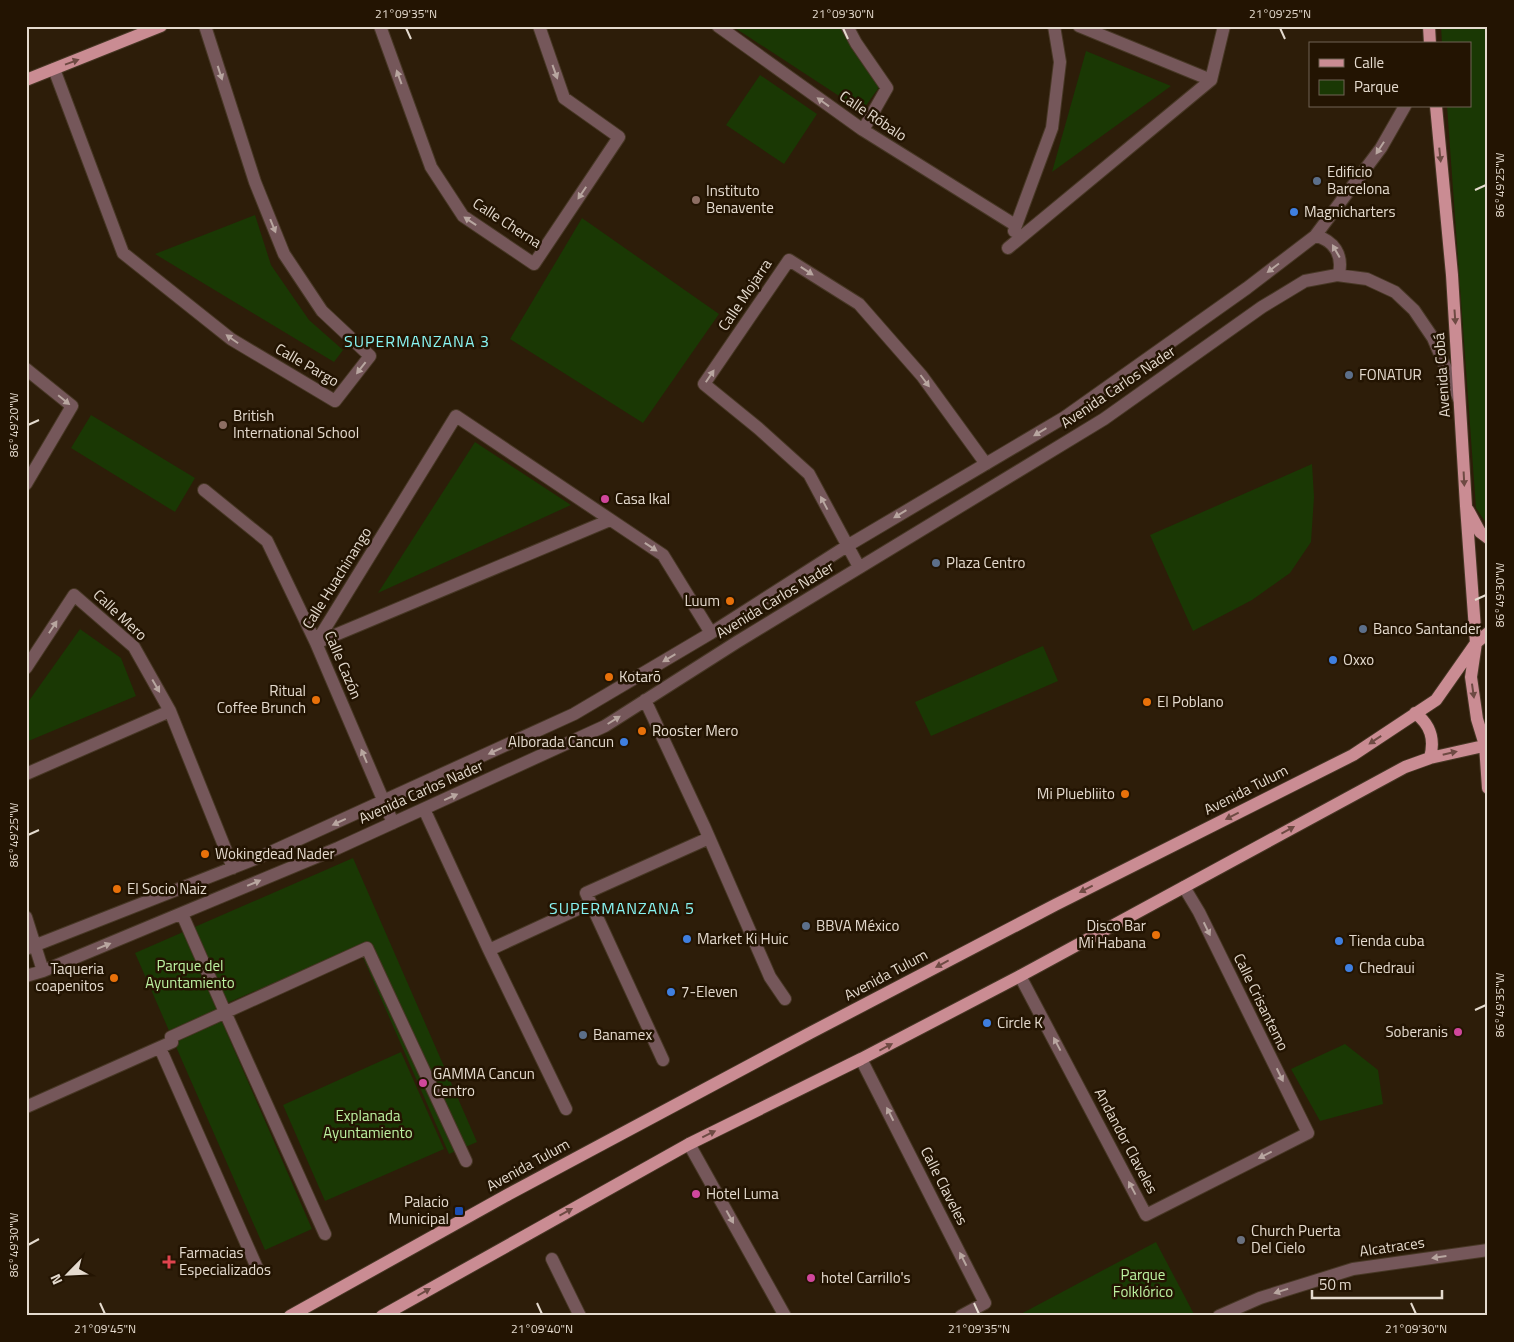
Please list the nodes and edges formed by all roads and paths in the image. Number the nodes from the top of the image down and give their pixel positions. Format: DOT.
graph roads {
  1 [pos="161,26"];
  2 [pos="205,26"];
  3 [pos="380,26"];
  4 [pos="539,26"];
  5 [pos="718,26"];
  6 [pos="847,26"];
  7 [pos="1054,26"];
  8 [pos="1079,26"];
  9 [pos="1224,26"];
  10 [pos="54,68"];
  11 [pos="26,80"];
  12 [pos="1211,80"];
  13 [pos="1404,108"];
  14 [pos="1436,108"];
  15 [pos="863,130"];
  16 [pos="1016,225"];
  17 [pos="1315,236"];
  18 [pos="1337,275"];
  19 [pos="26,370"];
  20 [pos="1460,401"];
  21 [pos="986,464"];
  22 [pos="26,484"];
  23 [pos="204,490"];
  24 [pos="1466,506"];
  25 [pos="610,520"];
  26 [pos="1488,538"];
  27 [pos="847,546"];
  28 [pos="860,567"];
  29 [pos="710,633"];
  30 [pos="1488,633"];
  31 [pos="316,643"];
  32 [pos="1476,643"];
  33 [pos="26,668"];
  34 [pos="645,700"];
  35 [pos="170,711"];
  36 [pos="1416,713"];
  37 [pos="1486,745"];
  38 [pos="1430,758"];
  39 [pos="26,774"];
  40 [pos="1488,788"];
  41 [pos="383,801"];
  42 [pos="424,809"];
  43 [pos="393,823"];
  44 [pos="306,836"];
  45 [pos="709,838"];
  46 [pos="315,858"];
  47 [pos="234,868"];
  48 [pos="1184,887"];
  49 [pos="591,903"];
  50 [pos="182,914"];
  51 [pos="26,917"];
  52 [pos="31,947"];
  53 [pos="488,950"];
  54 [pos="43,971"];
  55 [pos="26,976"];
  56 [pos="1020,976"];
  57 [pos="785,999"];
  58 [pos="225,1012"];
  59 [pos="160,1048"];
  60 [pos="861,1059"];
  61 [pos="663,1060"];
  62 [pos="26,1107"];
  63 [pos="566,1109"];
  64 [pos="1308,1133"];
  65 [pos="689,1144"];
  66 [pos="466,1161"];
  67 [pos="326,1234"];
  68 [pos="1488,1250"];
  69 [pos="552,1259"];
  70 [pos="258,1270"];
  71 [pos="290,1316"];
  72 [pos="382,1316"];
  73 [pos="580,1316"];
  74 [pos="785,1316"];
  75 [pos="962,1316"];
  76 [pos="1219,1316"];
  10 -- 1 [label="main road, one-way"];
  2 -- 10 [label="street, Calle Pargo, one-way"];
  4 -- 3 [label="street, Calle Cherna, one-way"];
  15 -- 5 [label="street, Calle Róbalo, one-way"];
  6 -- 15 [label="street"];
  7 -- 16 [label="street"];
  8 -- 12 [label="street"];
  9 -- 12 [label="street"];
  10 -- 11 [label="main road"];
  12 -- 16 [label="street"];
  13 -- 17 [label="street, Avenida Carlos Nader, one-way"];
  14 -- 20 [label="main road, Avenida Cobá, one-way"];
  15 -- 16 [label="street, Calle Róbalo"];
  18 -- 17 [label="street, one-way"];
  17 -- 21 [label="street, Avenida Carlos Nader, one-way"];
  18 -- 20 [label="street, Avenida Carlos Nader"];
  18 -- 28 [label="street, Avenida Carlos Nader"];
  19 -- 22 [label="street, one-way"];
  20 -- 24 [label="main road, Avenida Cobá, one-way"];
  21 -- 27 [label="street, Avenida Carlos Nader, one-way"];
  27 -- 21 [label="street, Calle Mojarra, one-way"];
  23 -- 31 [label="street, Calle Cazón"];
  24 -- 26 [label="main road"];
  24 -- 32 [label="main road, Avenida Cobá"];
  25 -- 29 [label="street, Calle Huachinango, one-way"];
  25 -- 31 [label="street, Calle Huachinango"];
  25 -- 31 [label="street, Calle Huachinango"];
  27 -- 28 [label="street, Calle Mojarra"];
  27 -- 29 [label="street, Avenida Carlos Nader"];
  28 -- 34 [label="street, Avenida Carlos Nader"];
  29 -- 41 [label="street, Avenida Carlos Nader, one-way"];
  30 -- 32 [label="main road, Avenida Tulum"];
  41 -- 31 [label="street, Calle Cazón, one-way"];
  32 -- 36 [label="main road, Avenida Tulum"];
  32 -- 37 [label="main road, Avenida Cobá, one-way"];
  33 -- 35 [label="street, Calle Mero, one-way"];
  42 -- 34 [label="street, Avenida Carlos Nader, one-way"];
  34 -- 45 [label="street"];
  35 -- 39 [label="street"];
  35 -- 47 [label="street, Calle Mero"];
  36 -- 38 [label="main road"];
  36 -- 71 [label="main road, Avenida Tulum, one-way"];
  38 -- 37 [label="main road, one-way"];
  37 -- 40 [label="main road"];
  48 -- 38 [label="main road, one-way"];
  41 -- 43 [label="street, Calle Cazón"];
  41 -- 44 [label="street, Avenida Carlos Nader, one-way"];
  42 -- 43 [label="street, Avenida Carlos Nader"];
  42 -- 53 [label="street"];
  43 -- 46 [label="street, Avenida Carlos Nader"];
  44 -- 46 [label="street"];
  44 -- 47 [label="street, Avenida Carlos Nader"];
  45 -- 49 [label="street"];
  45 -- 57 [label="street"];
  50 -- 46 [label="street, Avenida Carlos Nader, one-way"];
  47 -- 52 [label="street, Avenida Carlos Nader"];
  48 -- 56 [label="main road"];
  48 -- 64 [label="street, Calle Crisantemo, one-way"];
  49 -- 53 [label="street"];
  49 -- 61 [label="street"];
  54 -- 50 [label="street, Avenida Carlos Nader, one-way"];
  50 -- 58 [label="street"];
  51 -- 52 [label="street"];
  52 -- 54 [label="street"];
  53 -- 63 [label="street"];
  54 -- 55 [label="street, Avenida Carlos Nader"];
  60 -- 56 [label="main road, one-way"];
  64 -- 56 [label="street, Andandor Claveles, one-way"];
  58 -- 59 [label="street"];
  58 -- 66 [label="street"];
  58 -- 67 [label="street"];
  59 -- 62 [label="street"];
  59 -- 70 [label="street"];
  65 -- 60 [label="main road, one-way"];
  75 -- 60 [label="street, Calle Claveles, one-way"];
  72 -- 65 [label="main road, one-way"];
  65 -- 74 [label="street, one-way"];
  68 -- 76 [label="street, Alcatraces, one-way"];
  69 -- 73 [label="street"];
}
